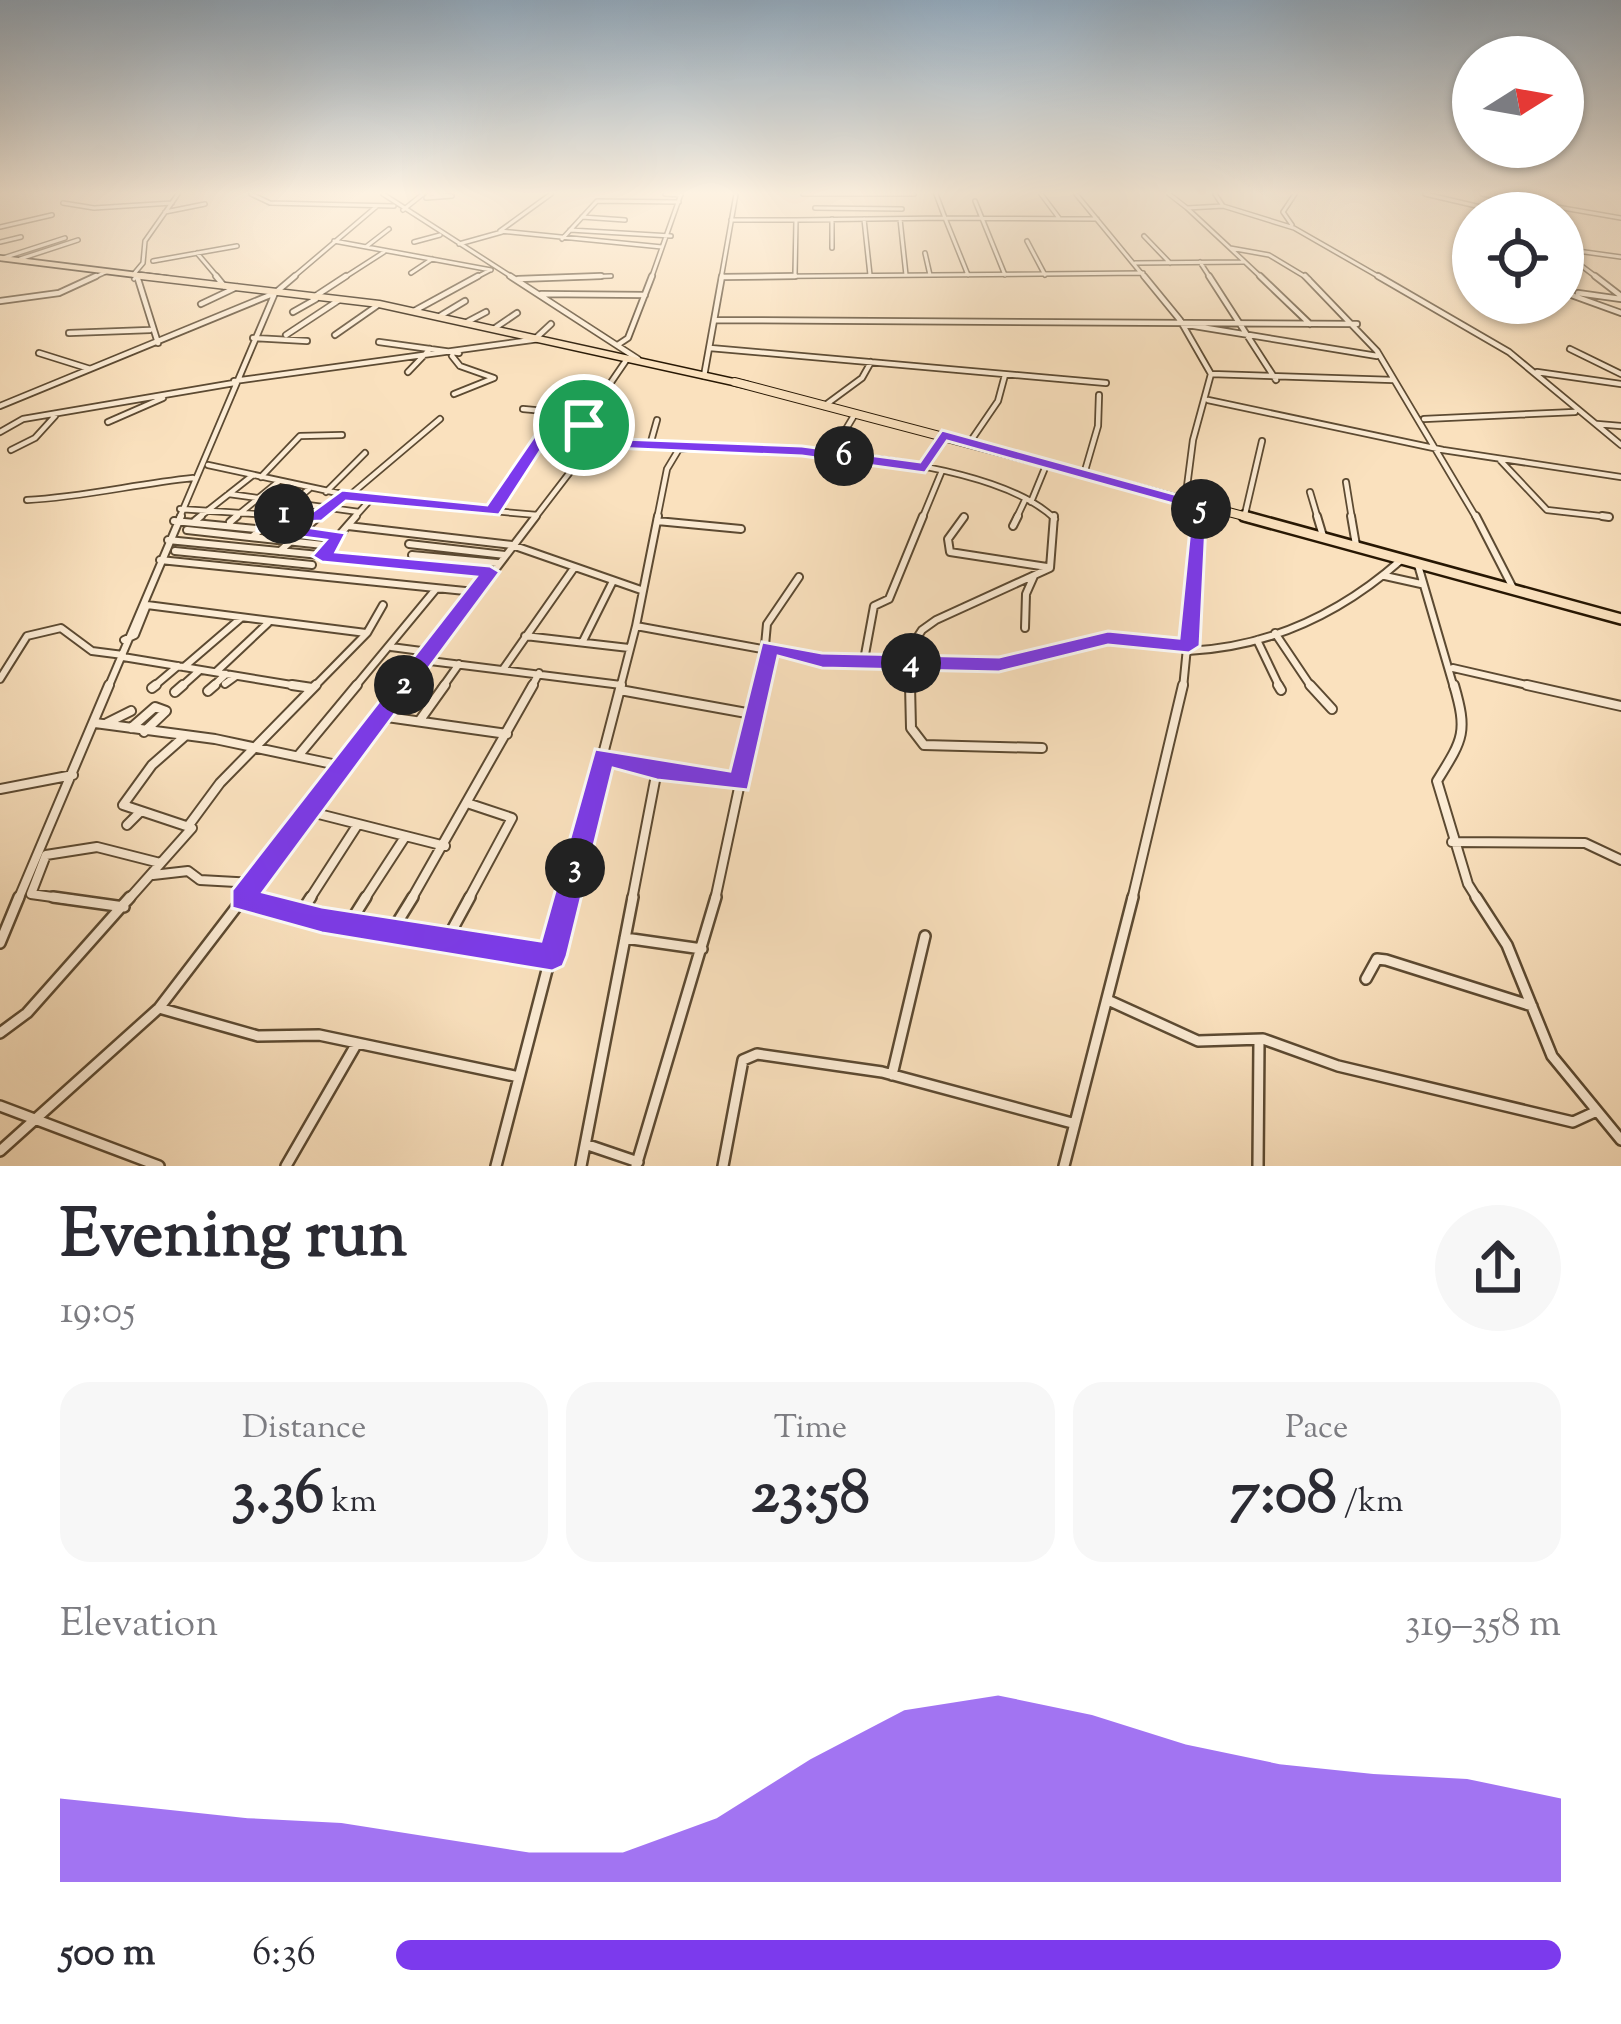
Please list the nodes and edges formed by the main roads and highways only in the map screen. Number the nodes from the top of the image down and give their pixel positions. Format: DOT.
graph roads {
  1 [pos="2,258"];
  2 [pos="1621,619"];
  1 -- 2 [label="main road"];
}
